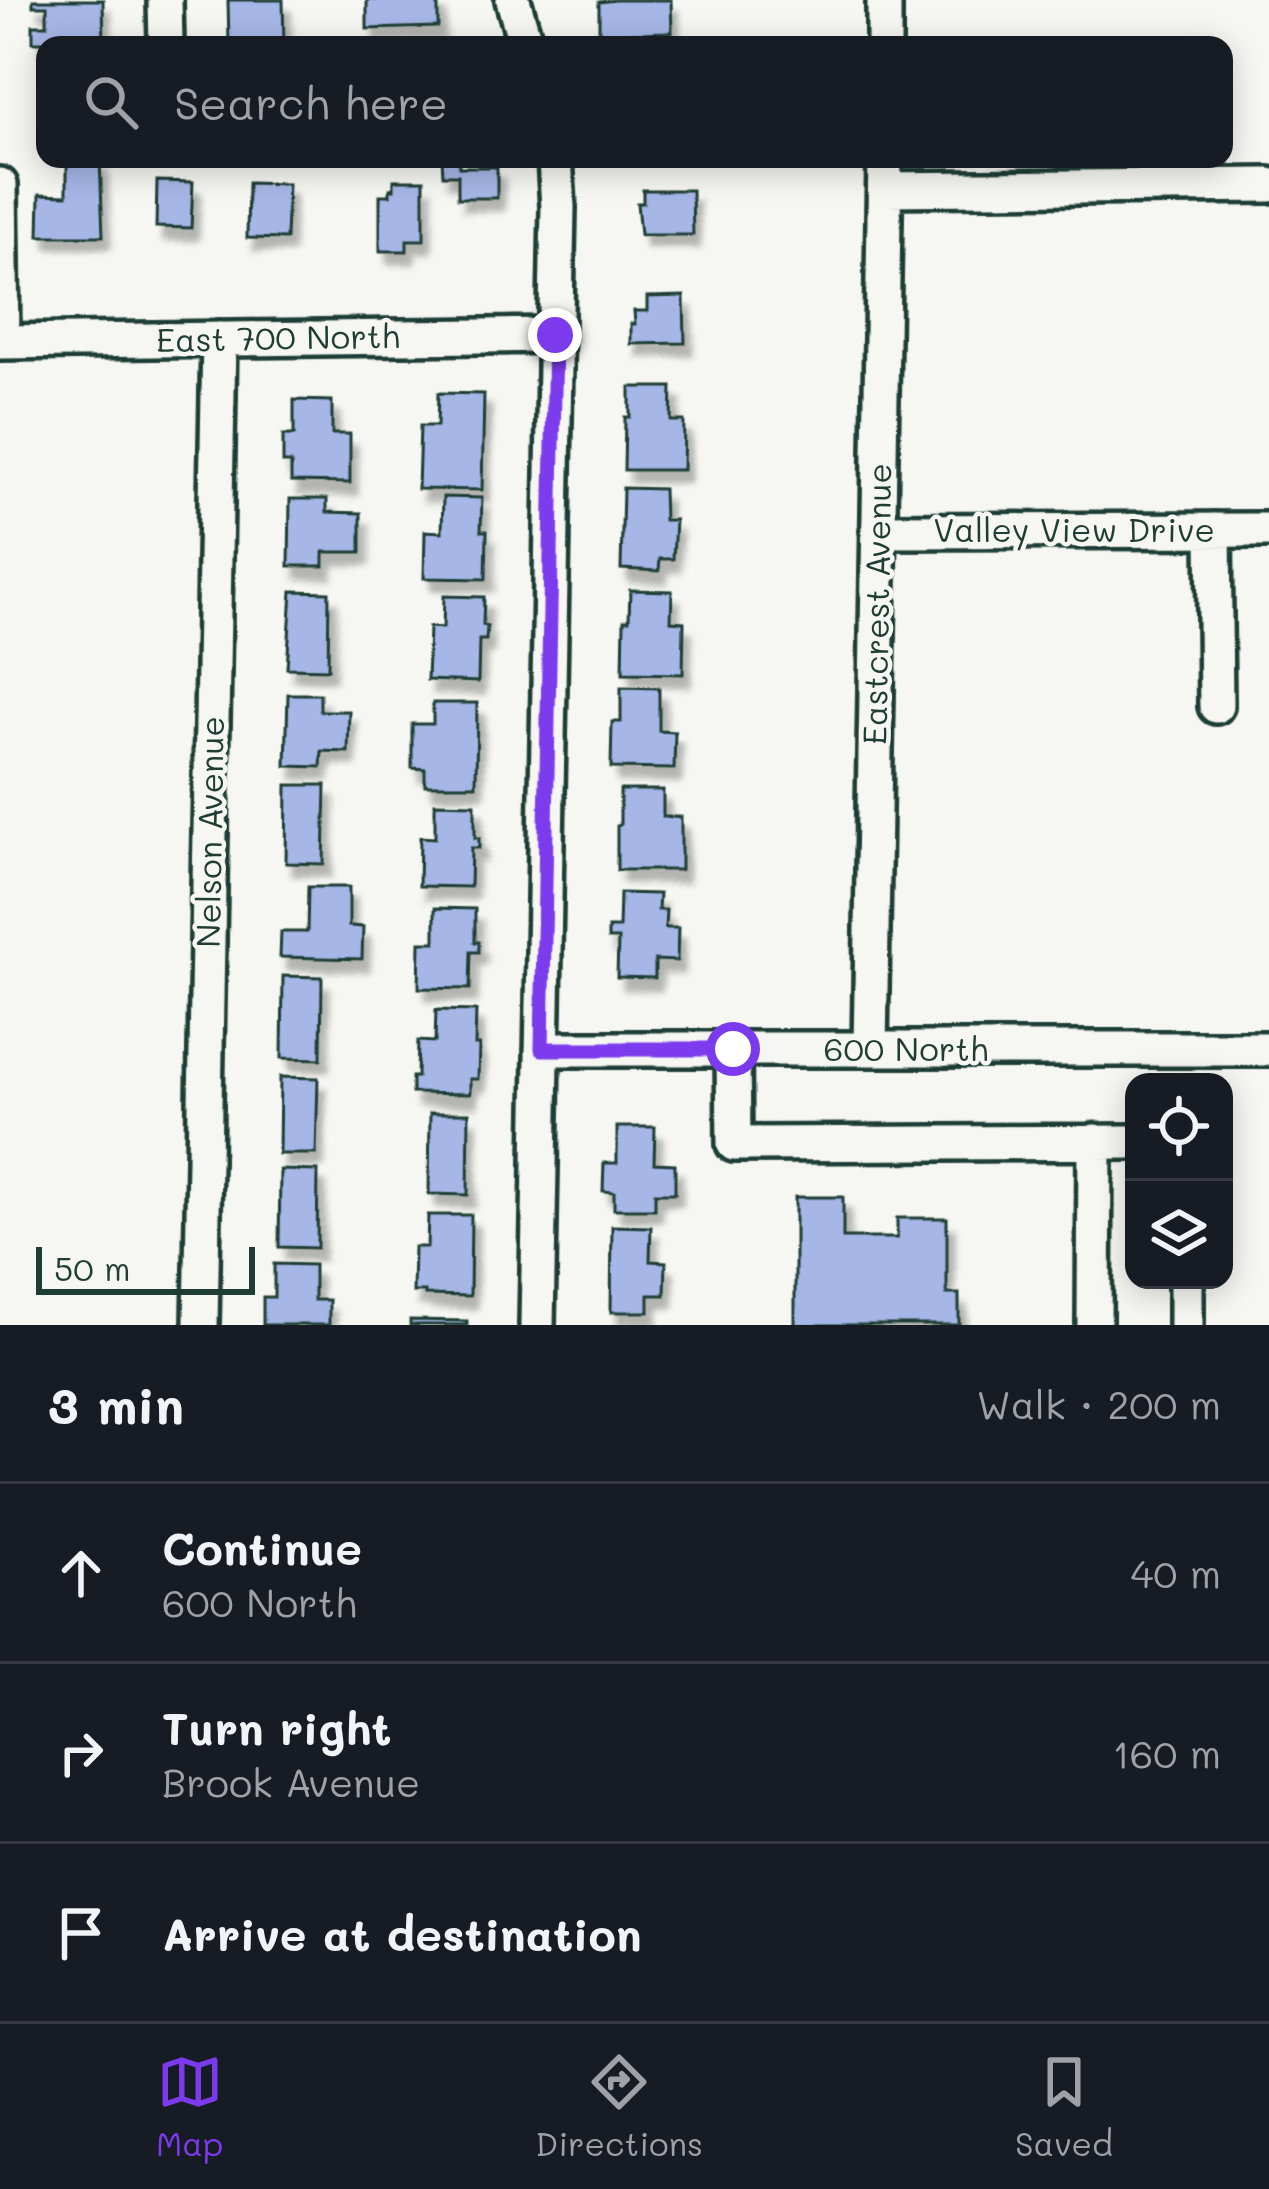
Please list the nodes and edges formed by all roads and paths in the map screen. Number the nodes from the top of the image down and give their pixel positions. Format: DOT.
graph roads {
  1 [pos="165,0"];
  2 [pos="513,0"];
  3 [pos="884,0"];
  4 [pos="166,36"];
  5 [pos="523,36"];
  6 [pos="884,36"];
  7 [pos="556,168"];
  8 [pos="885,174"];
  9 [pos="1269,184"];
  10 [pos="0,185"];
  11 [pos="555,335"];
  12 [pos="219,339"];
  13 [pos="1,341"];
  14 [pos="878,530"];
  15 [pos="1214,530"];
  16 [pos="1269,530"];
  17 [pos="1216,706"];
  18 [pos="542,1049"];
  19 [pos="733,1049"];
  20 [pos="870,1049"];
  21 [pos="1269,1049"];
  22 [pos="1186,1065"];
  23 [pos="1095,1141"];
  24 [pos="1125,1142"];
  25 [pos="1186,1289"];
  26 [pos="201,1325"];
  27 [pos="537,1325"];
  28 [pos="1094,1325"];
  29 [pos="1186,1325"];
  1 -- 4 [label="street"];
  2 -- 5 [label="street"];
  3 -- 6 [label="street"];
  7 -- 11 [label="street"];
  8 -- 9 [label="street"];
  8 -- 14 [label="street, Eastcrest Avenue"];
  10 -- 13 [label="street"];
  11 -- 12 [label="street, East 700 North"];
  11 -- 18 [label="street"];
  12 -- 13 [label="street, East 700 North"];
  12 -- 26 [label="street, Nelson Avenue"];
  14 -- 15 [label="street, Valley View Drive"];
  14 -- 20 [label="street, Eastcrest Avenue"];
  15 -- 16 [label="street, Valley View Drive"];
  15 -- 17 [label="street"];
  18 -- 19 [label="street, 600 North"];
  18 -- 27 [label="street"];
  19 -- 20 [label="street, 600 North"];
  19 -- 23 [label="street"];
  20 -- 22 [label="street, 600 North"];
  21 -- 22 [label="street, 600 North"];
  23 -- 24 [label="street"];
  23 -- 28 [label="street"];
  25 -- 29 [label="street"];
}
